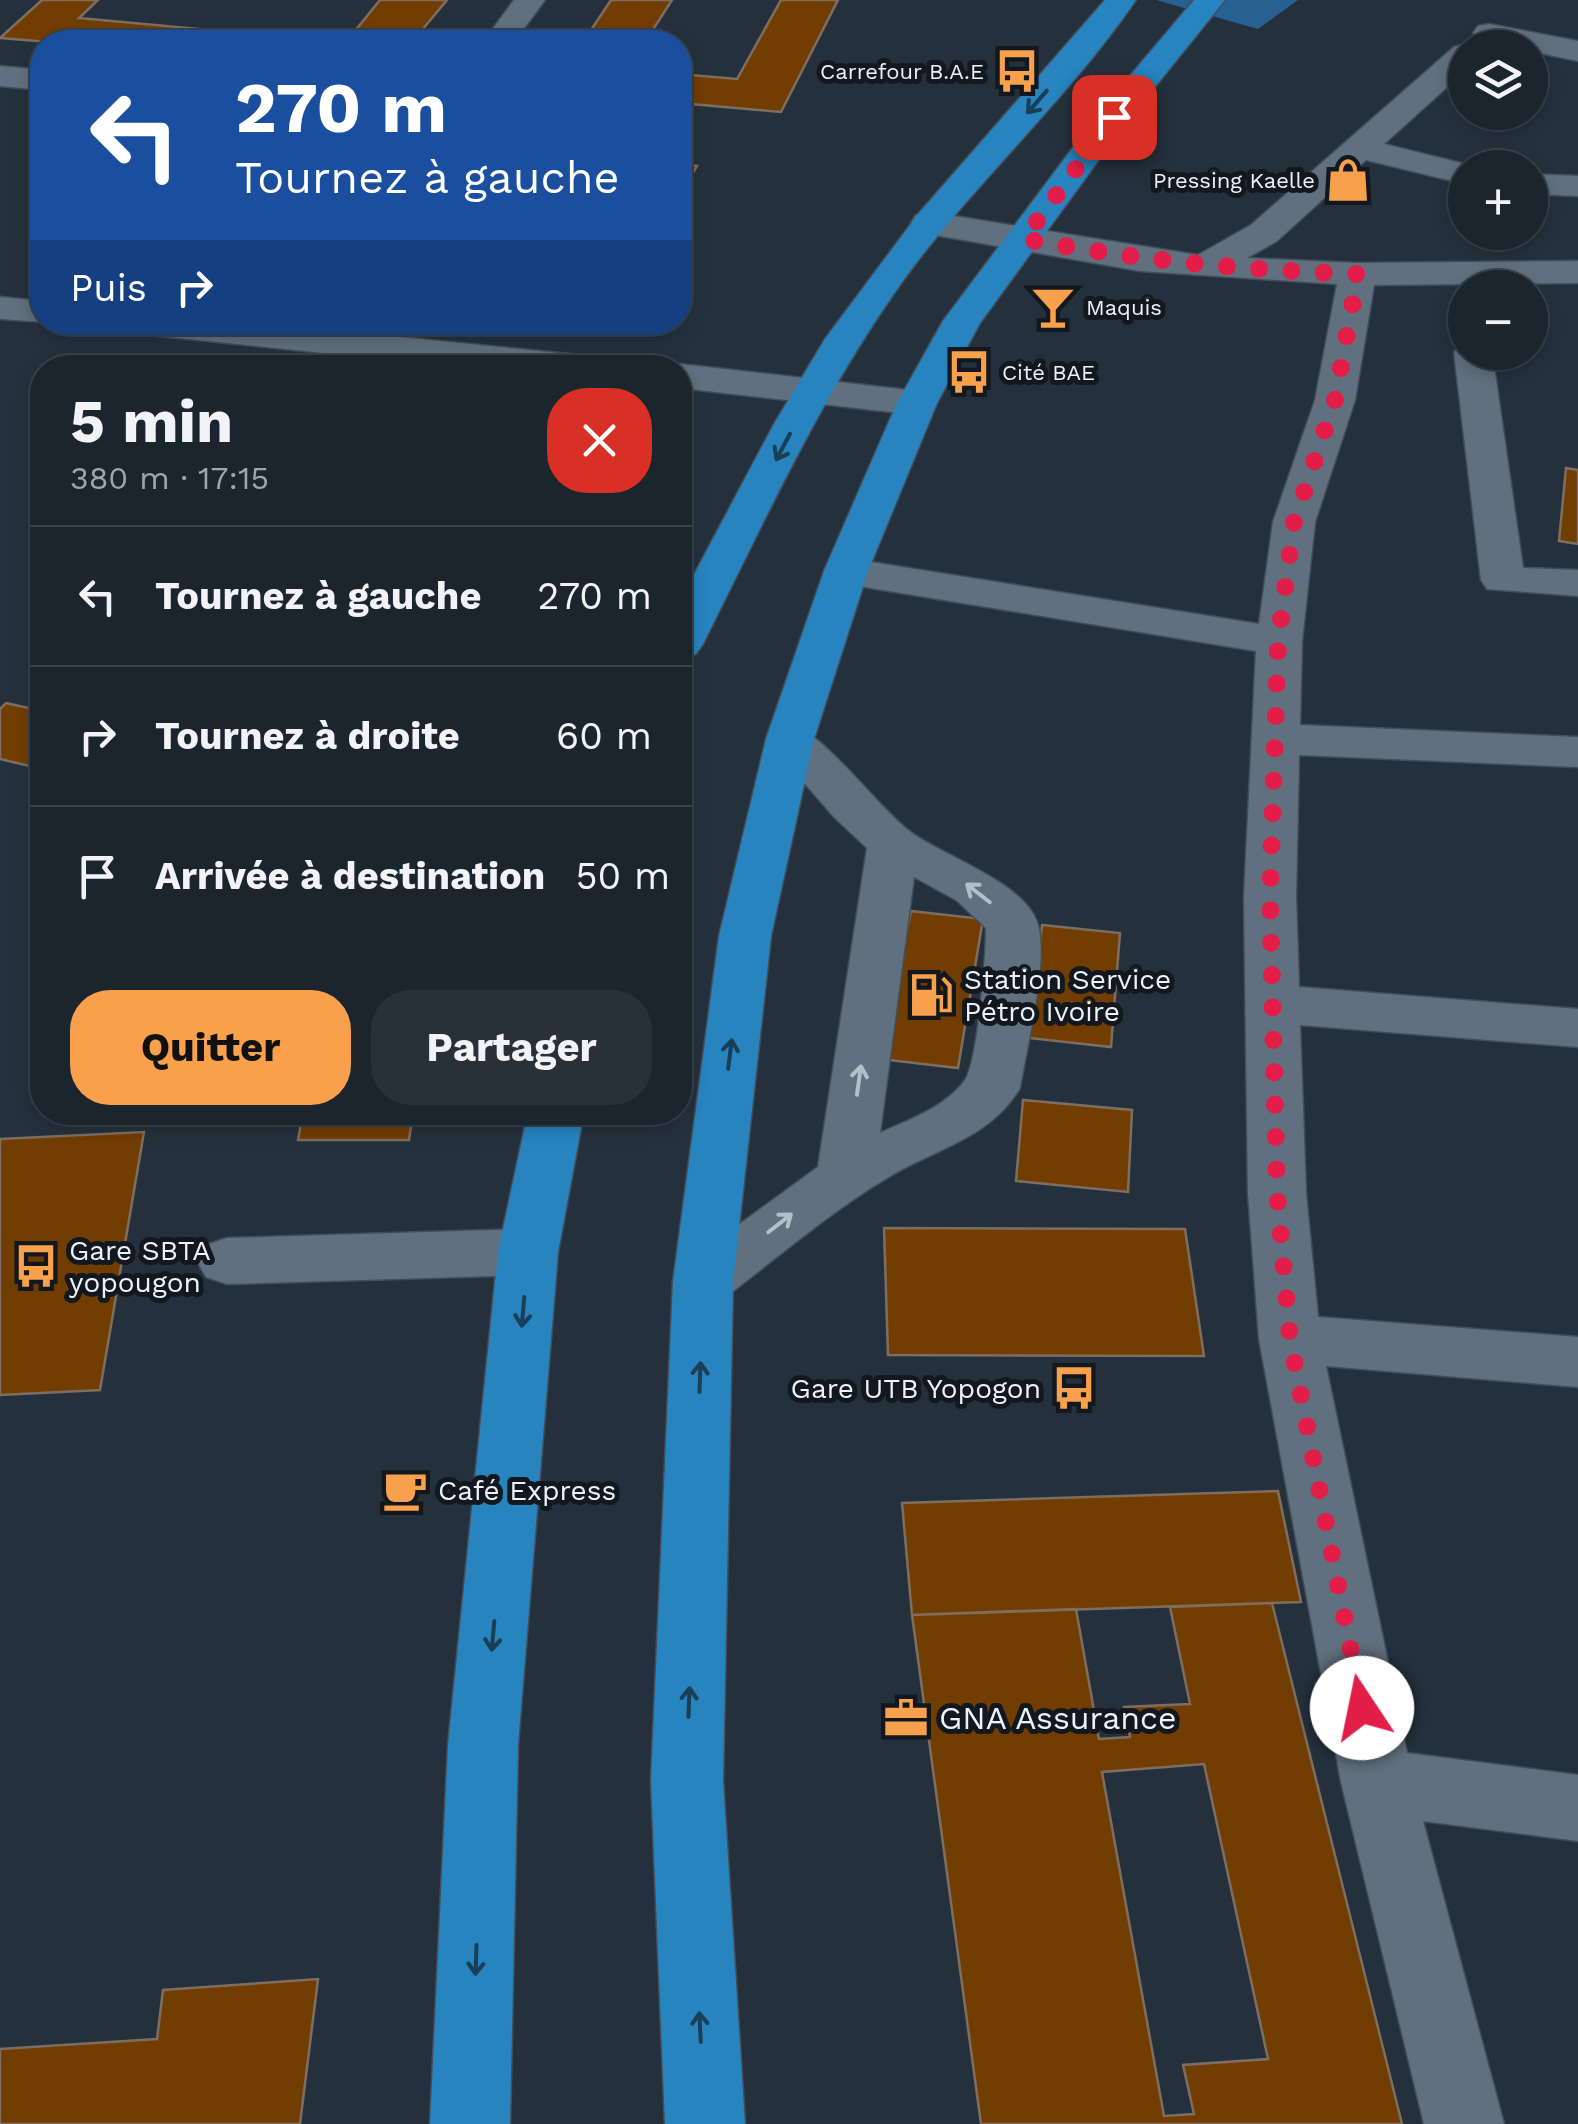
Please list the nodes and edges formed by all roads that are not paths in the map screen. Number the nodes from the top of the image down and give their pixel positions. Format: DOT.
graph roads {
  1 [pos="530,0"];
  2 [pos="1121,0"];
  3 [pos="1210,0"];
  4 [pos="1514,11"];
  5 [pos="507,30"];
  6 [pos="1492,30"];
  7 [pos="1548,49"];
  8 [pos="1578,51"];
  9 [pos="1448,69"];
  10 [pos="0,76"];
  11 [pos="30,79"];
  12 [pos="1358,148"];
  13 [pos="1448,170"];
  14 [pos="1548,185"];
  15 [pos="1578,186"];
  16 [pos="929,223"];
  17 [pos="1024,239"];
  18 [pos="1204,267"];
  19 [pos="1578,272"];
  20 [pos="1358,274"];
  21 [pos="1548,275"];
  22 [pos="1448,282"];
  23 [pos="0,308"];
  24 [pos="30,311"];
  25 [pos="316,335"];
  26 [pos="481,355"];
  27 [pos="1475,370"];
  28 [pos="692,377"];
  29 [pos="812,391"];
  30 [pos="917,403"];
  31 [pos="846,571"];
  32 [pos="1578,584"];
  33 [pos="692,621"];
  34 [pos="1278,642"];
  35 [pos="790,739"];
  36 [pos="1277,739"];
  37 [pos="1578,752"];
  38 [pos="894,844"];
  39 [pos="1272,1004"];
  40 [pos="1578,1028"];
  41 [pos="553,1125"];
  42 [pos="845,1177"];
  43 [pos="528,1252"];
  44 [pos="227,1261"];
  45 [pos="703,1282"];
  46 [pos="1290,1339"];
  47 [pos="1578,1362"];
  48 [pos="1377,1782"];
  49 [pos="1578,1808"];
  50 [pos="470,2124"];
  51 [pos="706,2124"];
  52 [pos="1464,2124"];
  1 -- 5 [label="street"];
  2 -- 16 [label="main road, one-way"];
  3 -- 17 [label="main road"];
  4 -- 6 [label="street"];
  7 -- 8 [label="street"];
  9 -- 12 [label="street"];
  10 -- 11 [label="street"];
  12 -- 13 [label="street"];
  12 -- 18 [label="street"];
  14 -- 15 [label="street"];
  16 -- 17 [label="street"];
  16 -- 29 [label="main road"];
  17 -- 18 [label="street"];
  17 -- 30 [label="main road"];
  18 -- 20 [label="street"];
  19 -- 21 [label="street"];
  20 -- 22 [label="street"];
  20 -- 34 [label="street"];
  23 -- 24 [label="street"];
  25 -- 26 [label="street"];
  27 -- 32 [label="street"];
  28 -- 29 [label="street"];
  29 -- 30 [label="street"];
  29 -- 33 [label="main road, one-way"];
  30 -- 31 [label="main road"];
  31 -- 34 [label="street"];
  31 -- 35 [label="main road"];
  34 -- 36 [label="street"];
  35 -- 38 [label="street"];
  45 -- 35 [label="main road, one-way"];
  36 -- 37 [label="street"];
  36 -- 39 [label="street"];
  42 -- 38 [label="street, one-way"];
  42 -- 38 [label="street, one-way"];
  39 -- 40 [label="street"];
  39 -- 46 [label="street"];
  41 -- 43 [label="main road"];
  45 -- 42 [label="street, one-way"];
  43 -- 44 [label="street"];
  43 -- 50 [label="main road, one-way"];
  51 -- 45 [label="main road, one-way"];
  46 -- 47 [label="street"];
  46 -- 48 [label="street"];
  48 -- 49 [label="street"];
  48 -- 52 [label="street"];
}
